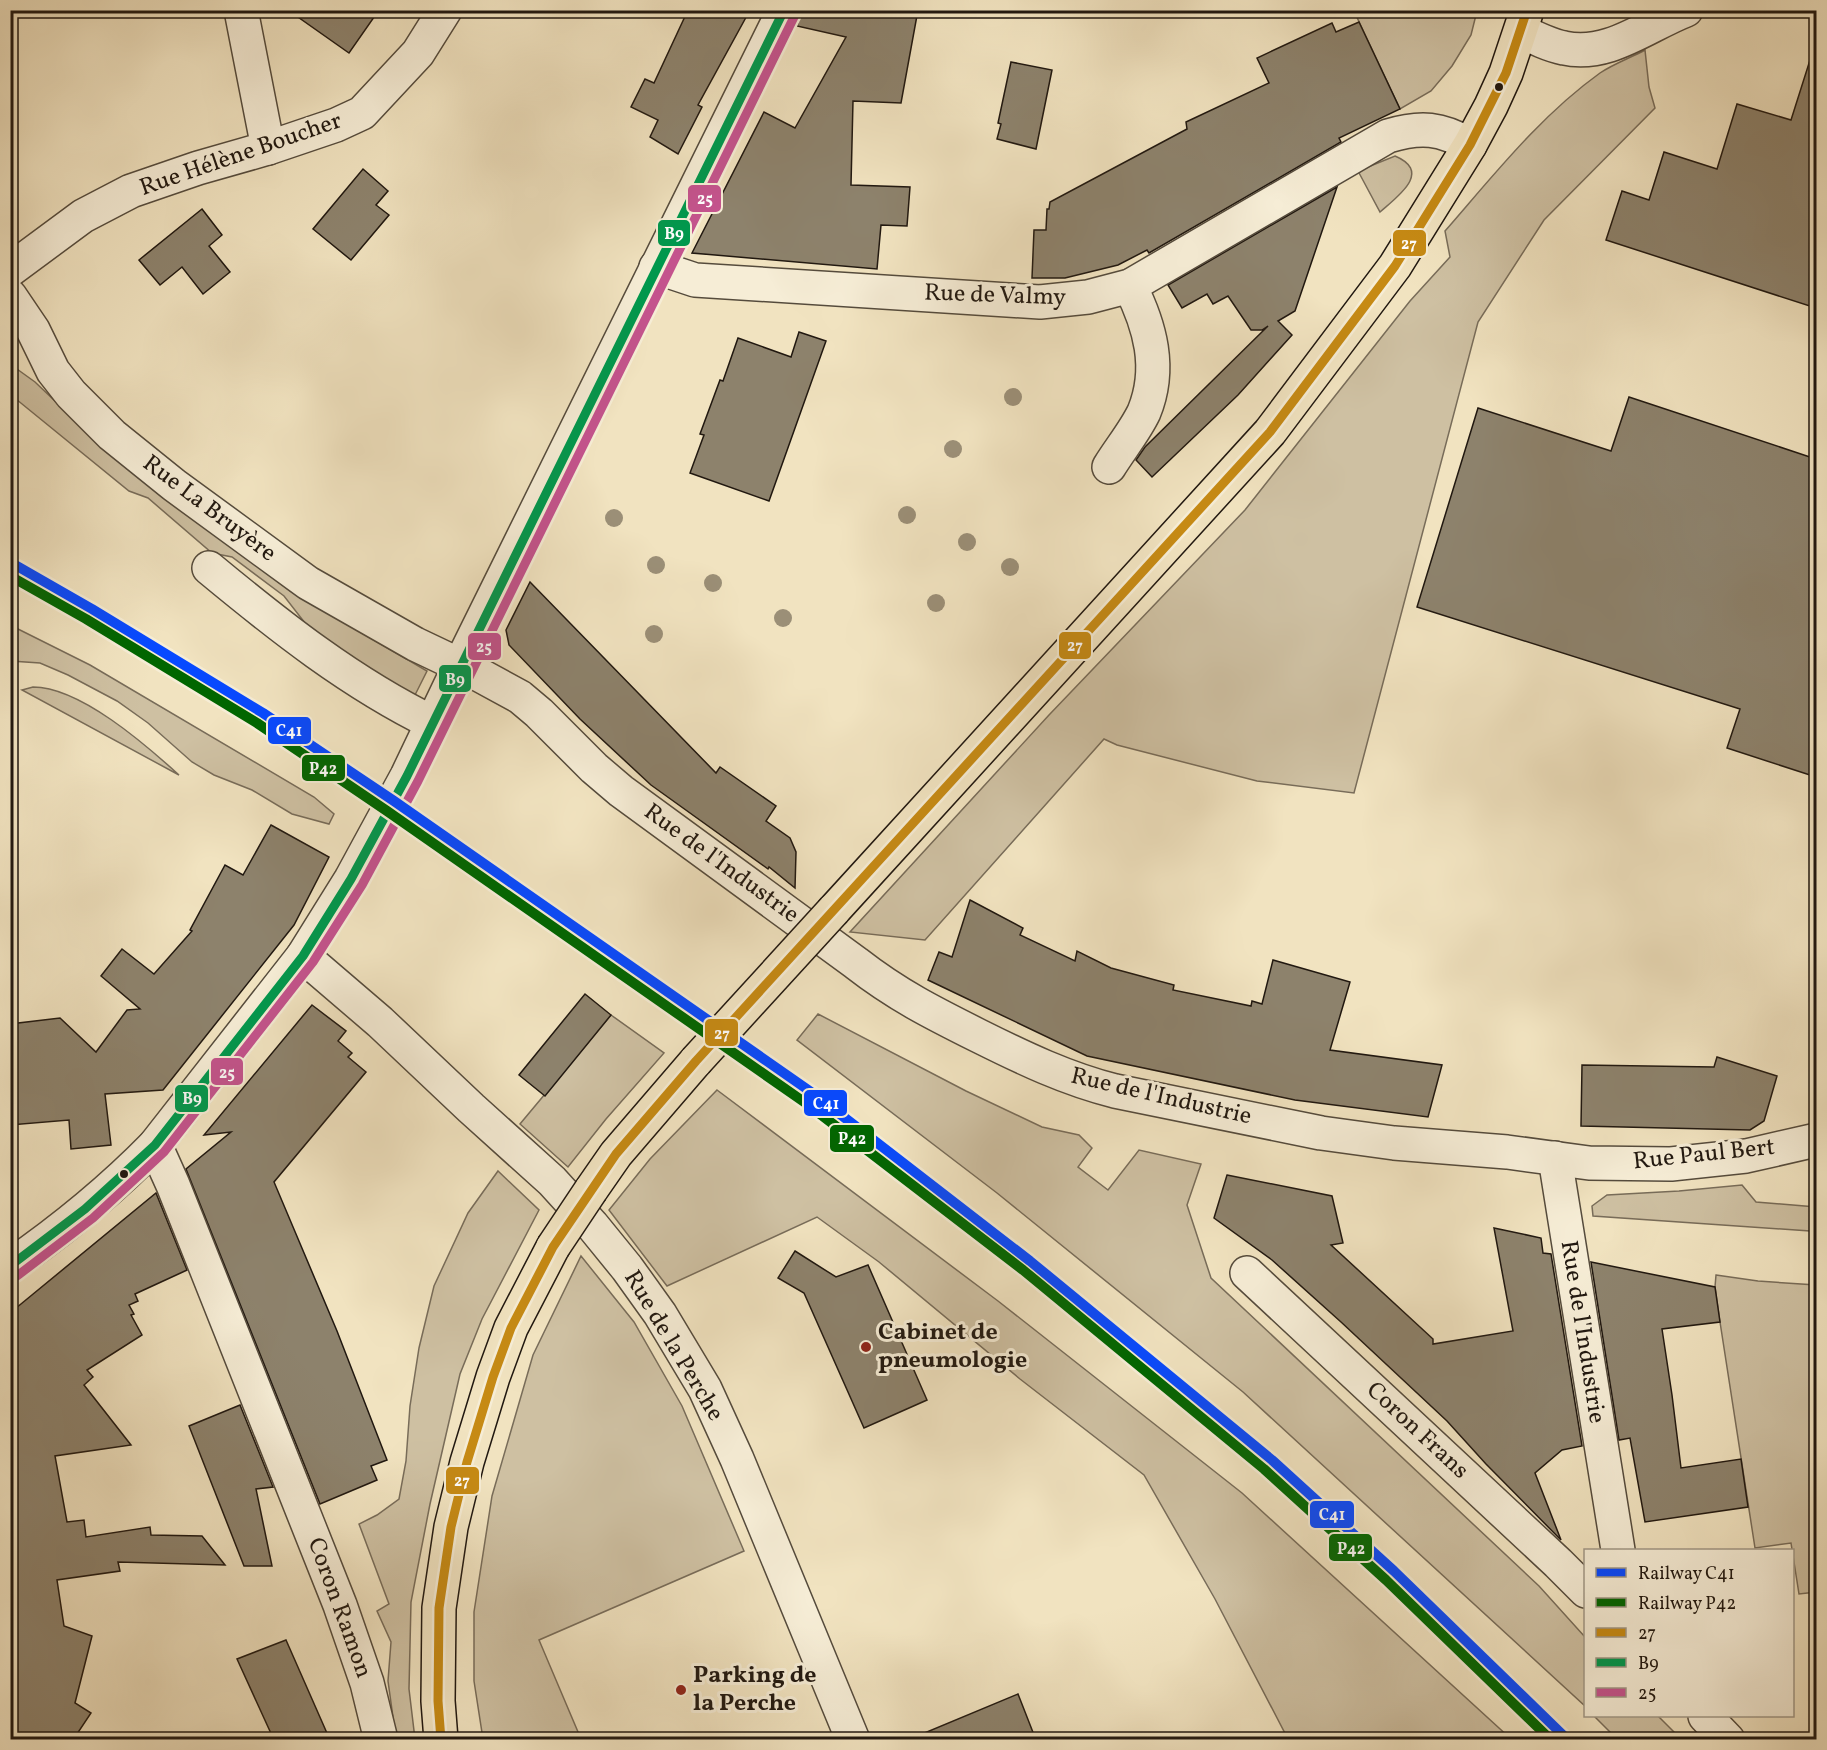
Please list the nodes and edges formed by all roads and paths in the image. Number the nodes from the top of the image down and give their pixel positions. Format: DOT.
graph roads {
  1 [pos="241,10"];
  2 [pos="445,10"];
  3 [pos="784,10"];
  4 [pos="1686,10"];
  5 [pos="1524,21"];
  6 [pos="1470,146"];
  7 [pos="268,148"];
  8 [pos="656,267"];
  9 [pos="10,270"];
  10 [pos="1130,286"];
  11 [pos="10,296"];
  12 [pos="1109,467"];
  13 [pos="208,568"];
  14 [pos="460,665"];
  15 [pos="433,723"];
  16 [pos="303,956"];
  17 [pos="1816,1140"];
  18 [pos="155,1145"];
  19 [pos="1555,1158"];
  20 [pos="10,1266"];
  21 [pos="1247,1273"];
  22 [pos="1618,1549"];
  23 [pos="1584,1589"];
  24 [pos="1706,1717"];
  25 [pos="381,1740"];
  26 [pos="441,1740"];
  27 [pos="853,1740"];
  28 [pos="1728,1740"];
  1 -- 7 [label="street"];
  2 -- 7 [label="street, Rue Hélène Boucher"];
  3 -- 8 [label="street"];
  4 -- 5 [label="street"];
  5 -- 6 [label="main road"];
  6 -- 10 [label="street, Rue de Valmy"];
  6 -- 26 [label="main road, bridge"];
  7 -- 9 [label="street, Rue Hélène Boucher"];
  8 -- 10 [label="street, Rue de Valmy"];
  8 -- 14 [label="street"];
  10 -- 12 [label="street"];
  11 -- 14 [label="street, Rue La Bruyère"];
  13 -- 15 [label="street"];
  14 -- 15 [label="street"];
  14 -- 19 [label="street, Rue de l'Industrie"];
  15 -- 16 [label="street"];
  16 -- 18 [label="street"];
  16 -- 27 [label="street, Rue de la Perche"];
  17 -- 19 [label="street, Rue Paul Bert"];
  18 -- 20 [label="street"];
  18 -- 25 [label="street, Coron Ramon"];
  19 -- 22 [label="street, Rue de l'Industrie"];
  21 -- 23 [label="street, Coron Frans"];
  24 -- 28 [label="street"];
}
